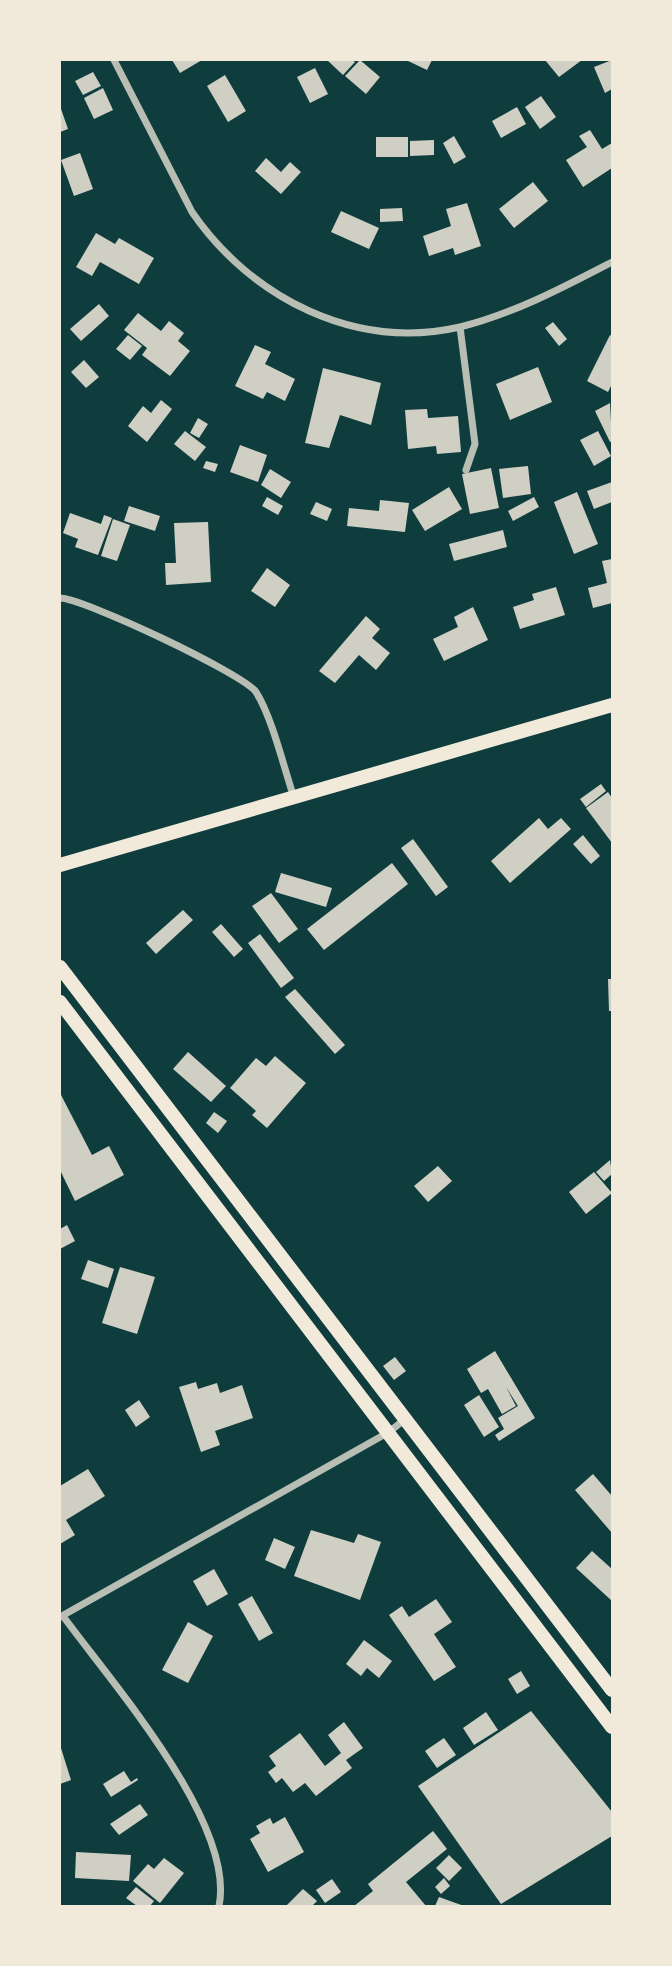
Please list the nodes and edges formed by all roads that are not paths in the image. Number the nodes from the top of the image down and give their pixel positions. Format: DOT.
graph roads {
  1 [pos="114,60"];
  2 [pos="612,262"];
  3 [pos="460,327"];
  4 [pos="466,470"];
  5 [pos="60,597"];
  6 [pos="611,708"];
  7 [pos="294,799"];
  8 [pos="60,865"];
  9 [pos="60,967"];
  10 [pos="60,1002"];
  11 [pos="404,1420"];
  12 [pos="389,1432"];
  13 [pos="61,1617"];
  14 [pos="612,1690"];
  15 [pos="612,1727"];
  16 [pos="219,1906"];
  1 -- 3 [label="street"];
  2 -- 3 [label="street"];
  3 -- 4 [label="street"];
  5 -- 7 [label="street"];
  6 -- 7 [label="main road"];
  7 -- 8 [label="main road"];
  9 -- 11 [label="main road"];
  10 -- 12 [label="main road"];
  11 -- 12 [label="street"];
  11 -- 14 [label="main road"];
  12 -- 13 [label="street"];
  12 -- 15 [label="main road"];
  13 -- 16 [label="street"];
}
